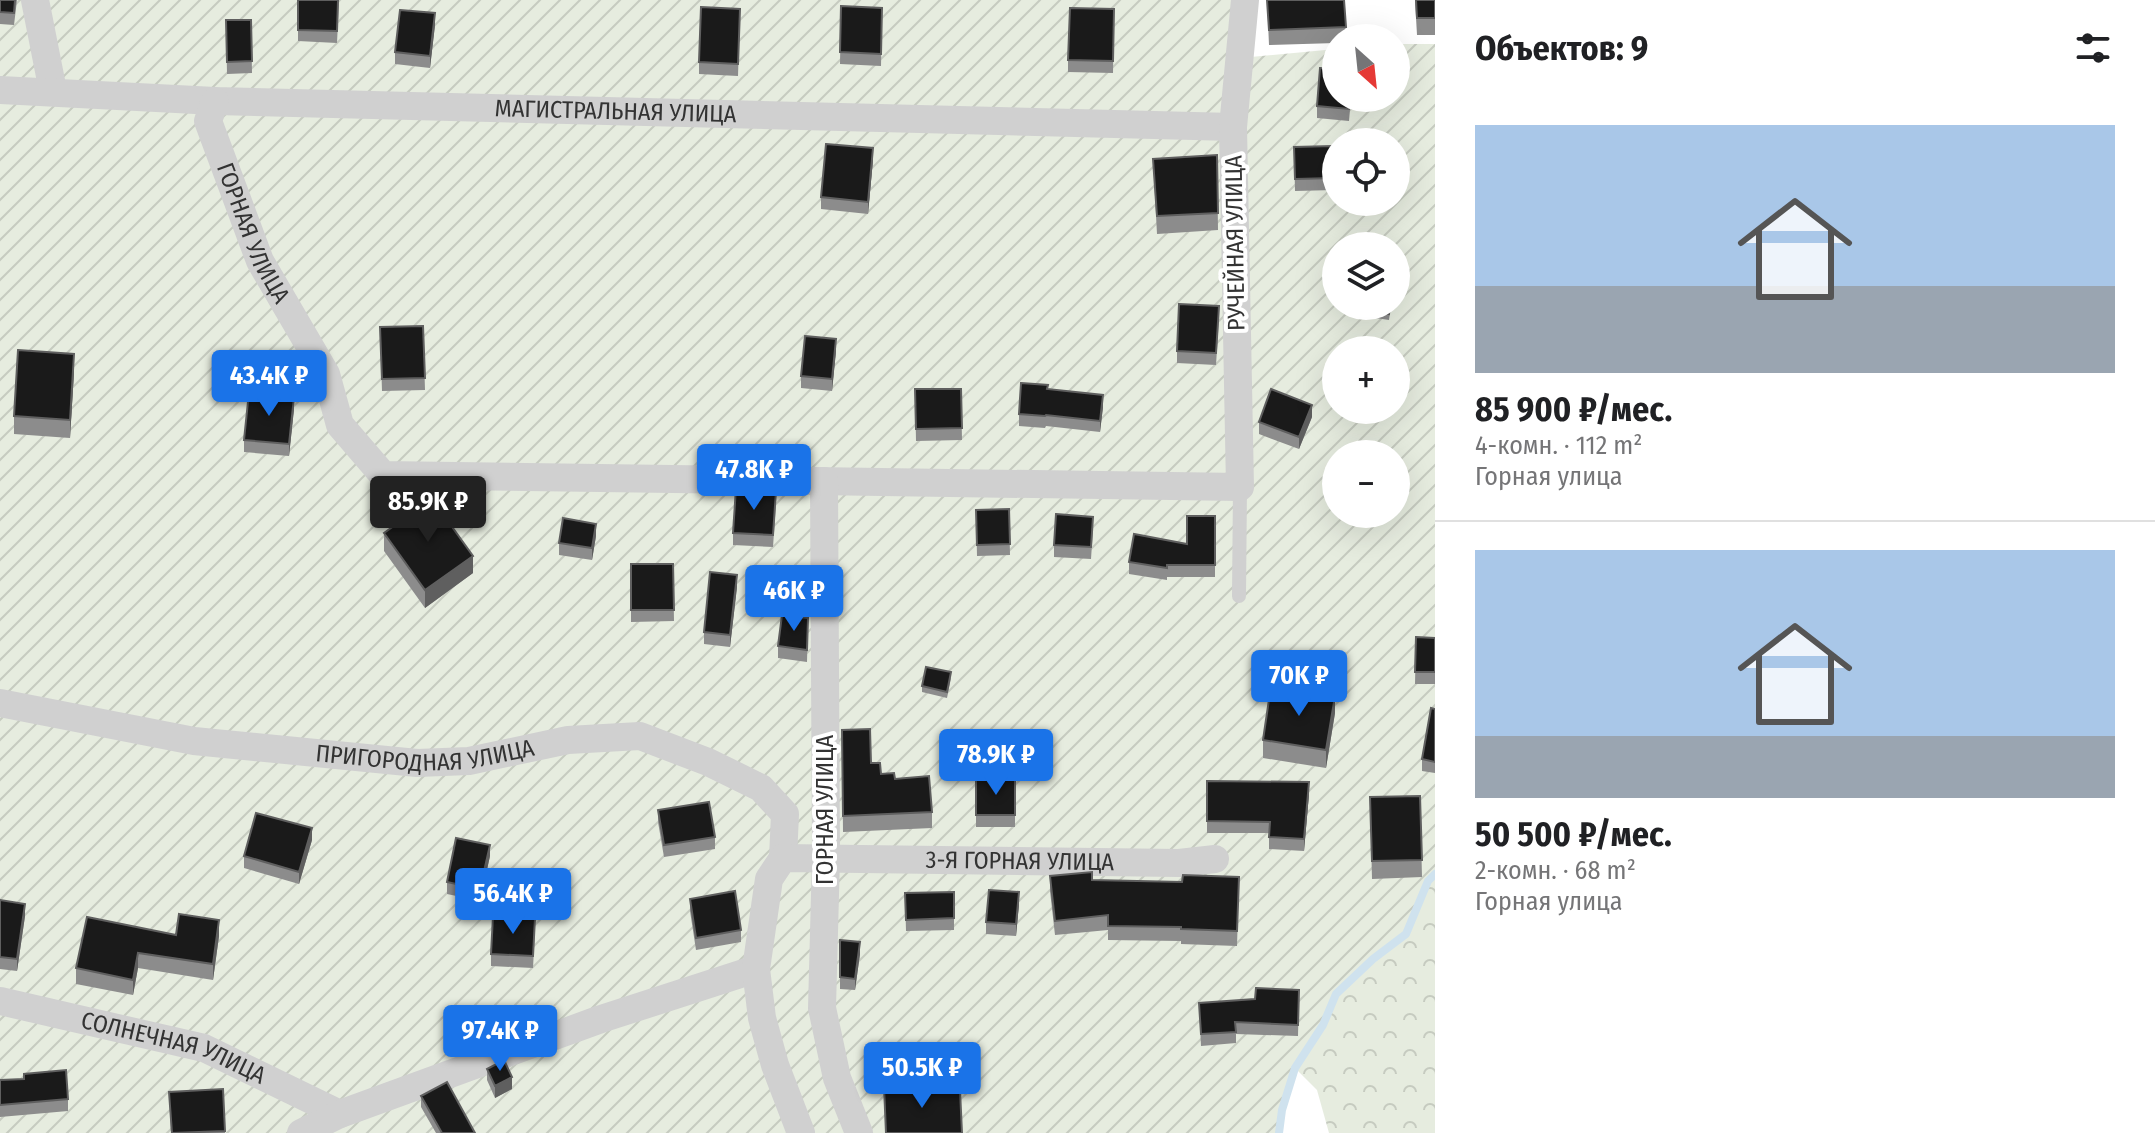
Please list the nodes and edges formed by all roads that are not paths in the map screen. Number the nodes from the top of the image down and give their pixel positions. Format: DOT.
graph roads {
  1 [pos="35,0"];
  2 [pos="1245,0"];
  3 [pos="0,90"];
  4 [pos="53,91"];
  5 [pos="215,101"];
  6 [pos="1233,127"];
  7 [pos="824,481"];
  8 [pos="1240,487"];
  9 [pos="1239,596"];
  10 [pos="0,703"];
  11 [pos="826,857"];
  12 [pos="783,858"];
  13 [pos="1215,859"];
  14 [pos="756,969"];
  15 [pos="0,1001"];
  16 [pos="340,1114"];
  17 [pos="301,1133"];
  18 [pos="801,1133"];
  19 [pos="859,1133"];
  1 -- 4 [label="street"];
  2 -- 6 [label="street, РУЧЕЙНАЯ УЛИЦА"];
  3 -- 4 [label="street, МАГИСТРАЛЬНАЯ УЛИЦА"];
  4 -- 5 [label="street, МАГИСТРАЛЬНАЯ УЛИЦА"];
  5 -- 6 [label="street, МАГИСТРАЛЬНАЯ УЛИЦА"];
  5 -- 7 [label="street, ГОРНАЯ УЛИЦА"];
  6 -- 8 [label="street, РУЧЕЙНАЯ УЛИЦА"];
  7 -- 8 [label="street, ГОРНАЯ УЛИЦА"];
  7 -- 11 [label="street, ГОРНАЯ УЛИЦА"];
  8 -- 9 [label="lane"];
  10 -- 12 [label="street, ПРИГОРОДНАЯ УЛИЦА"];
  11 -- 12 [label="street, 3-Я ГОРНАЯ УЛИЦА"];
  11 -- 13 [label="street, 3-Я ГОРНАЯ УЛИЦА"];
  11 -- 19 [label="street, ГОРНАЯ УЛИЦА"];
  12 -- 14 [label="street"];
  14 -- 16 [label="street"];
  14 -- 18 [label="street"];
  15 -- 16 [label="street, СОЛНЕЧНАЯ УЛИЦА"];
  16 -- 17 [label="street"];
}
